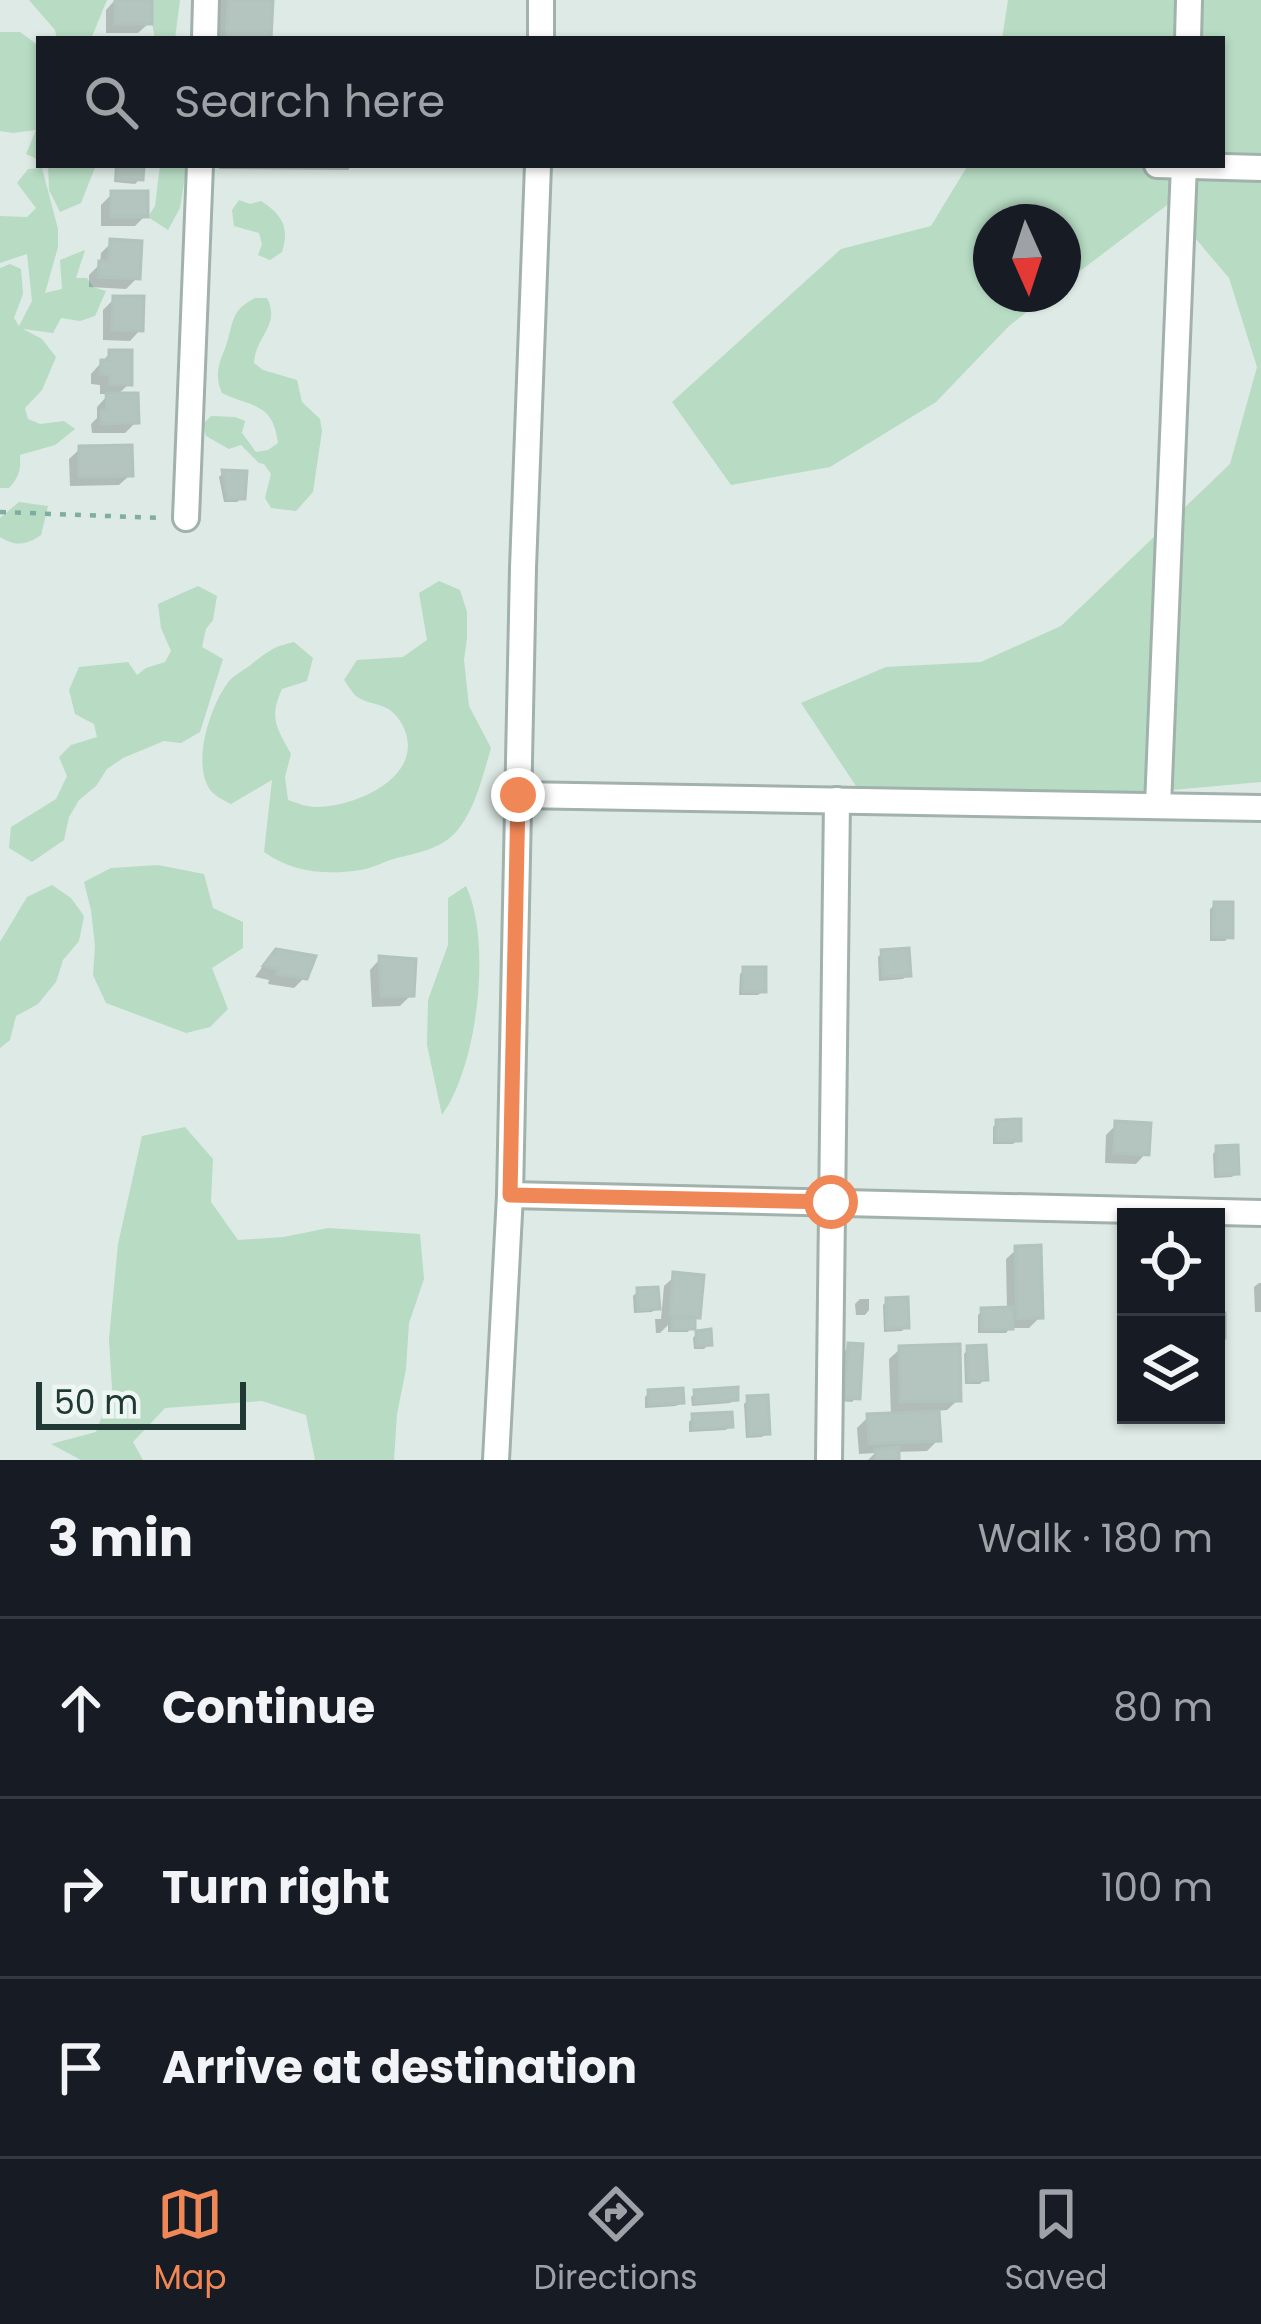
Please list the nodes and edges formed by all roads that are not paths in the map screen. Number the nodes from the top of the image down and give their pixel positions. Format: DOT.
graph roads {
  1 [pos="206,0"];
  2 [pos="541,0"];
  3 [pos="1189,0"];
  4 [pos="205,36"];
  5 [pos="541,36"];
  6 [pos="1188,36"];
  7 [pos="1225,167"];
  8 [pos="200,168"];
  9 [pos="538,168"];
  10 [pos="1184,168"];
  11 [pos="1261,168"];
  12 [pos="186,518"];
  13 [pos="518,795"];
  14 [pos="837,800"];
  15 [pos="1158,806"];
  16 [pos="1261,808"];
  17 [pos="510,1195"];
  18 [pos="831,1202"];
  19 [pos="1261,1213"];
  20 [pos="496,1460"];
  21 [pos="829,1460"];
  1 -- 4 [label="street"];
  2 -- 5 [label="street"];
  3 -- 6 [label="street"];
  7 -- 11 [label="street"];
  8 -- 12 [label="street"];
  9 -- 13 [label="street"];
  10 -- 15 [label="street"];
  13 -- 14 [label="street"];
  13 -- 17 [label="street"];
  14 -- 15 [label="street"];
  14 -- 18 [label="street"];
  15 -- 16 [label="street"];
  17 -- 18 [label="street"];
  17 -- 20 [label="street"];
  18 -- 19 [label="street"];
  18 -- 21 [label="street"];
}
